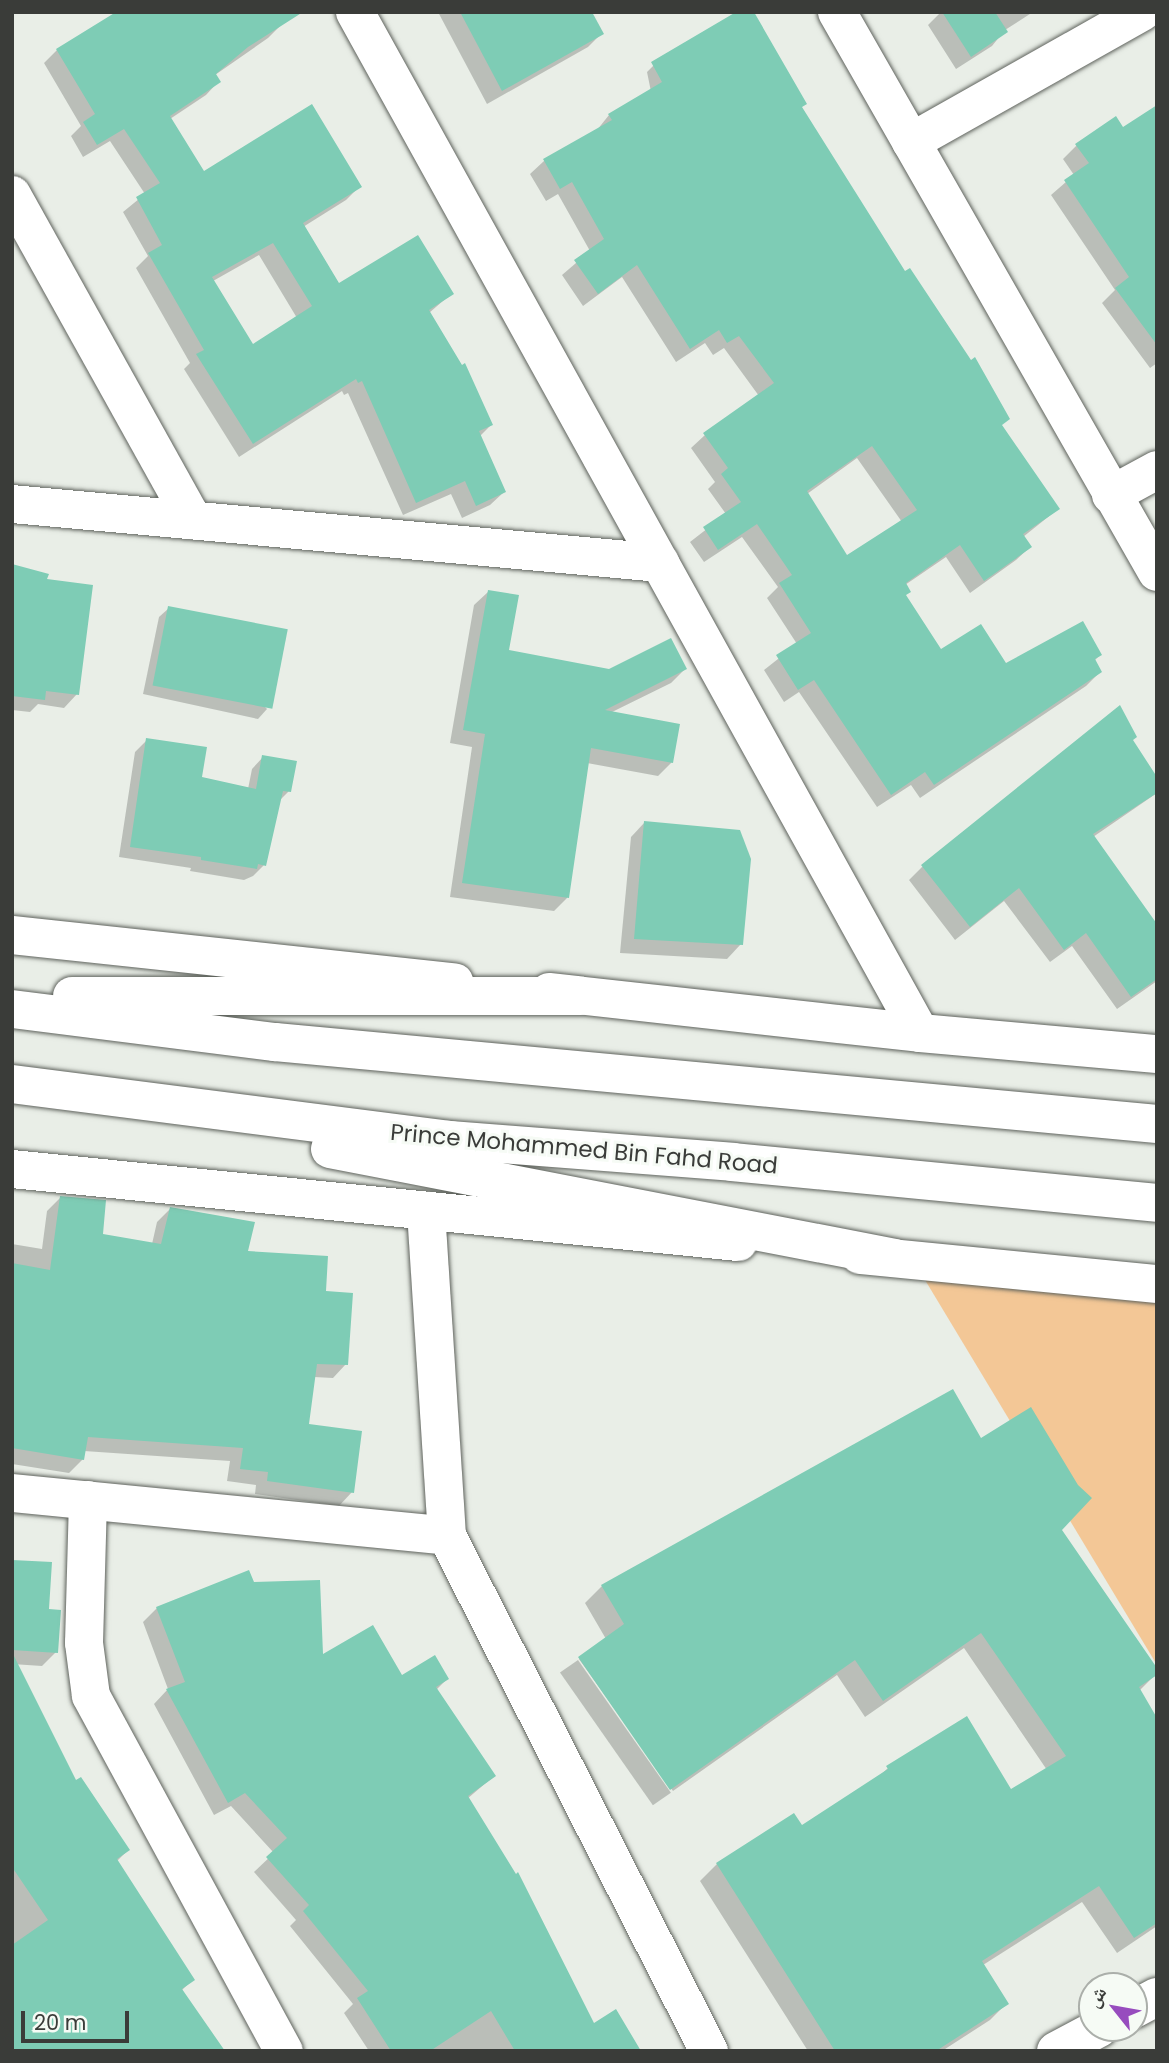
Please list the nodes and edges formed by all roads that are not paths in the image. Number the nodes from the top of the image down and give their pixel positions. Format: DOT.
graph roads {
  1 [pos="355,12"];
  2 [pos="837,12"];
  3 [pos="1142,12"];
  4 [pos="911,142"];
  5 [pos="12,195"];
  6 [pos="1157,470"];
  7 [pos="1111,495"];
  8 [pos="12,504"];
  9 [pos="193,520"];
  10 [pos="660,563"];
  11 [pos="1157,572"];
  12 [pos="12,935"];
  13 [pos="12,996"];
  14 [pos="581,996"];
  15 [pos="12,1009"];
  16 [pos="920,1033"];
  17 [pos="1157,1054"];
  18 [pos="12,1085"];
  19 [pos="1157,1124"];
  20 [pos="12,1168"];
  21 [pos="1157,1203"];
  22 [pos="426,1211"];
  23 [pos="895,1258"];
  24 [pos="1157,1284"];
  25 [pos="12,1493"];
  26 [pos="88,1500"];
  27 [pos="447,1536"];
  28 [pos="1078,2039"];
  29 [pos="284,2051"];
  30 [pos="709,2051"];
  31 [pos="1056,2051"];
  1 -- 10 [label="main road"];
  2 -- 4 [label="main road"];
  3 -- 4 [label="main road"];
  4 -- 7 [label="main road"];
  5 -- 9 [label="main road"];
  6 -- 7 [label="main road"];
  7 -- 11 [label="main road"];
  8 -- 9 [label="main road"];
  9 -- 10 [label="main road"];
  10 -- 16 [label="main road"];
  12 -- 14 [label="main road"];
  13 -- 14 [label="main road"];
  14 -- 16 [label="main road"];
  15 -- 19 [label="main road"];
  16 -- 17 [label="main road"];
  18 -- 21 [label="main road, Prince Mohammed Bin Fahd Road"];
  18 -- 23 [label="main road"];
  20 -- 22 [label="main road"];
  22 -- 23 [label="main road"];
  22 -- 27 [label="main road"];
  23 -- 24 [label="main road"];
  25 -- 26 [label="main road"];
  26 -- 27 [label="main road"];
  26 -- 29 [label="main road"];
  27 -- 30 [label="main road"];
  28 -- 31 [label="main road"];
}
